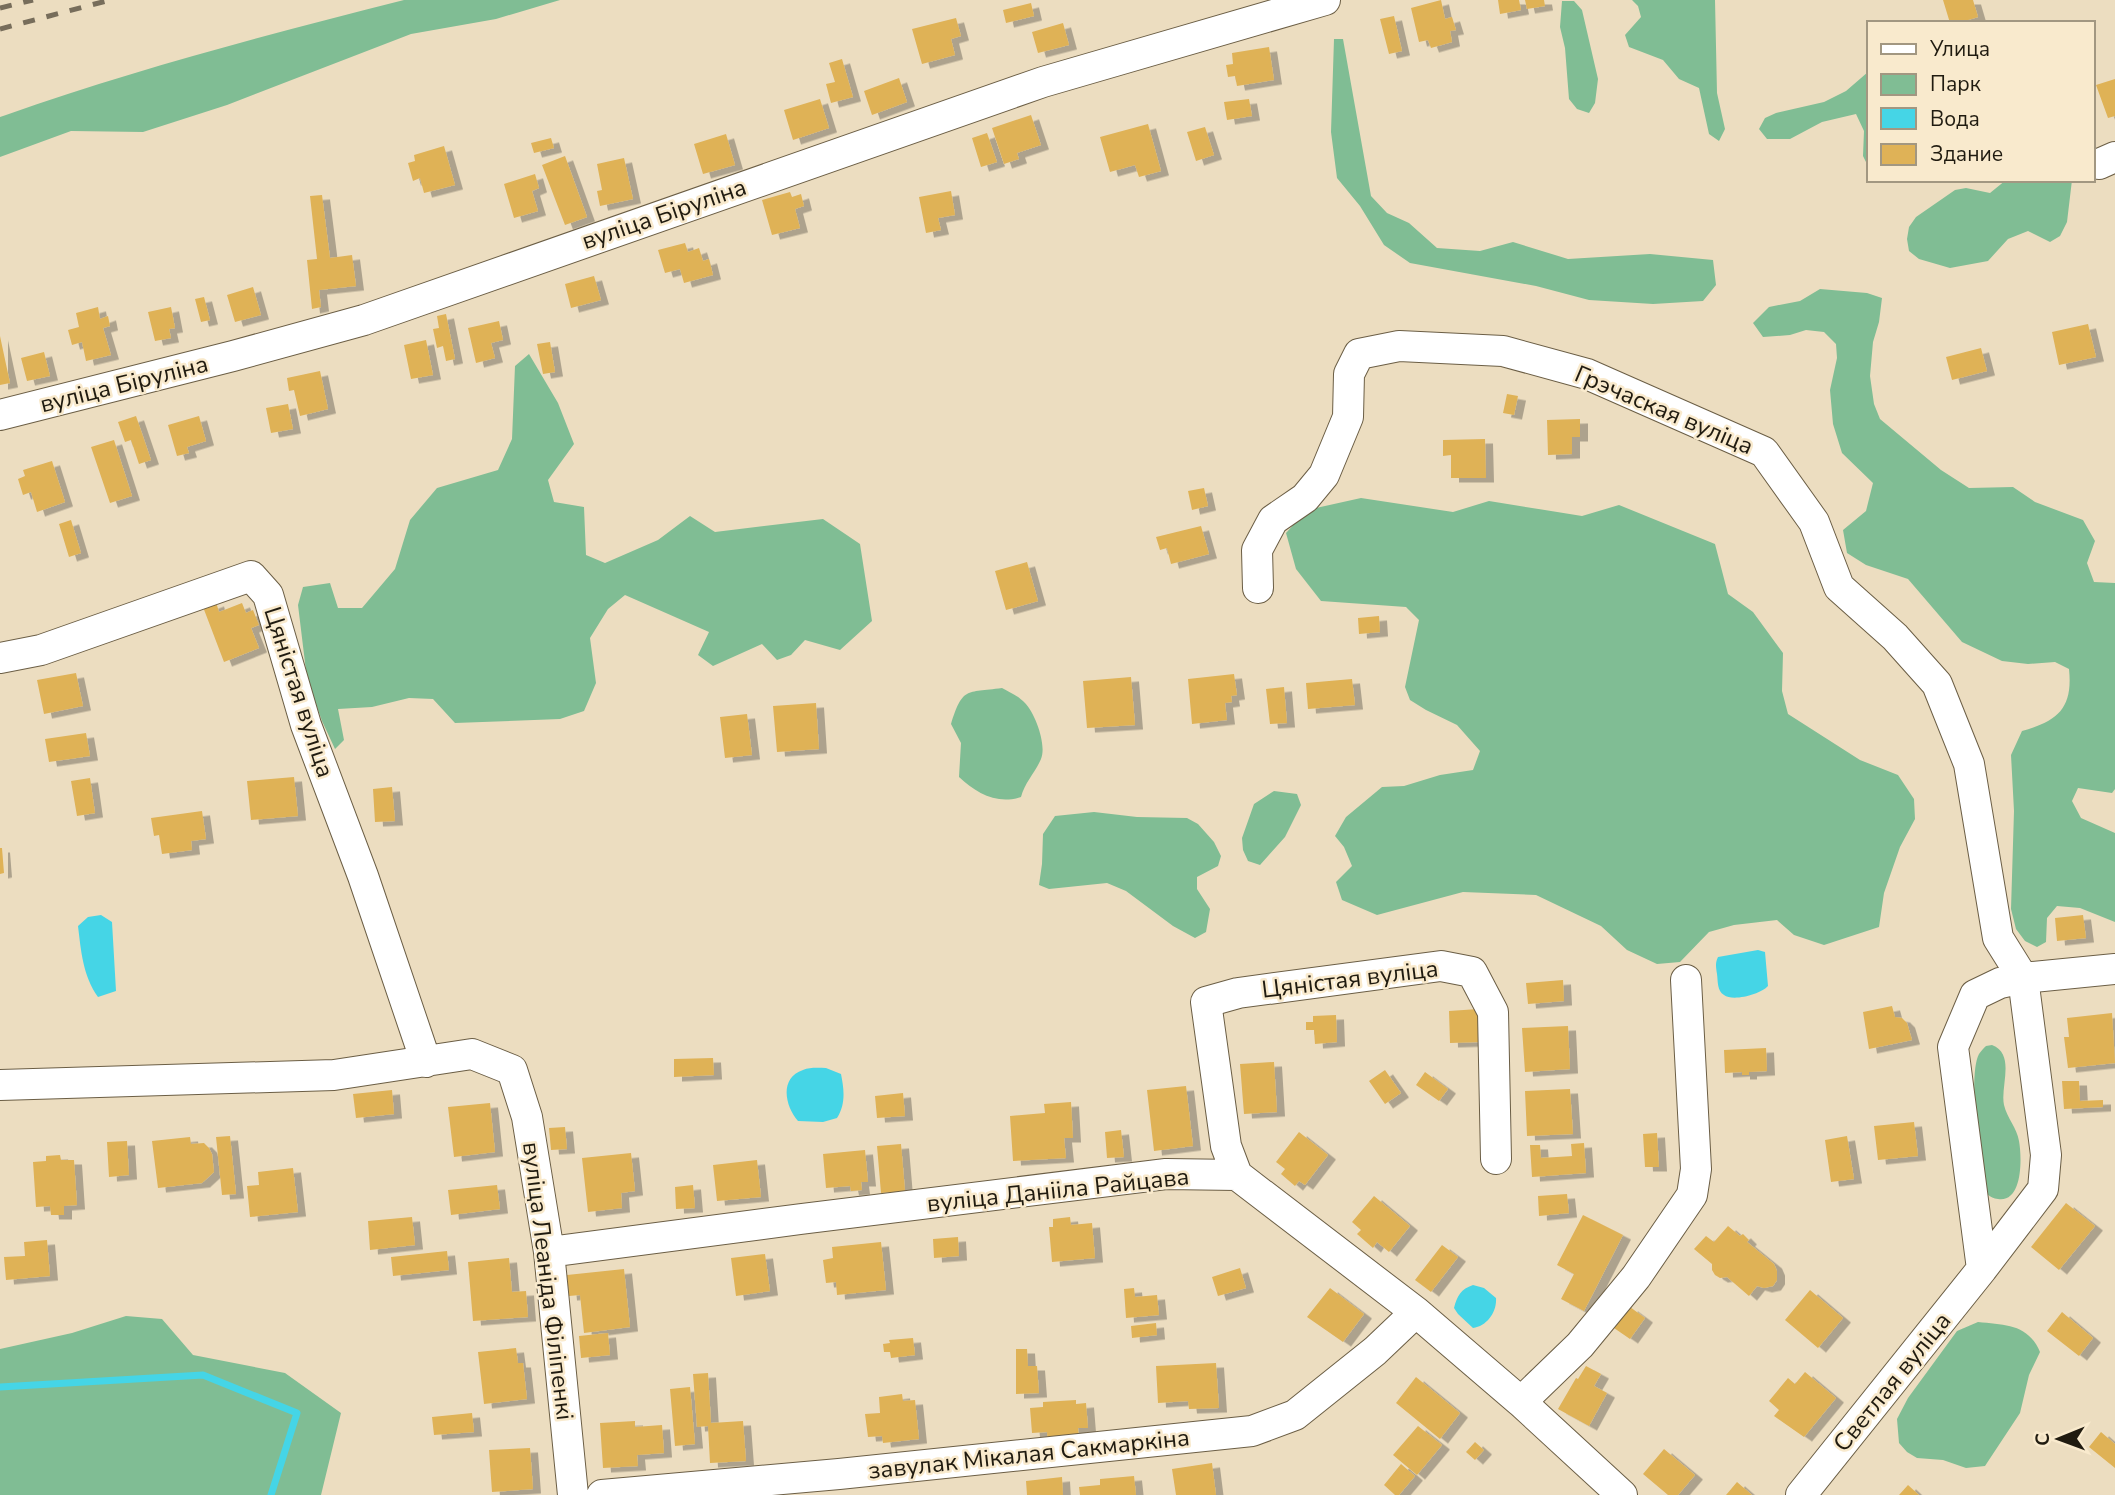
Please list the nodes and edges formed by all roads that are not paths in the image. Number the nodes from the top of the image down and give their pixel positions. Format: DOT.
graph roads {
  1 [pos="1325,0"];
  2 [pos="0,415"];
  3 [pos="1258,588"];
  4 [pos="0,658"];
  5 [pos="2115,969"];
  6 [pos="2023,978"];
  7 [pos="1686,980"];
  8 [pos="426,1062"];
  9 [pos="0,1085"];
  10 [pos="1496,1159"];
  11 [pos="1237,1175"];
  12 [pos="549,1252"];
  13 [pos="1982,1269"];
  14 [pos="1416,1312"];
  15 [pos="1521,1402"];
  16 [pos="573,1495"];
  17 [pos="602,1495"];
  18 [pos="1622,1495"];
  19 [pos="1801,1495"];
  1 -- 2 [label="street, вуліца Біруліна"];
  3 -- 6 [label="street, Грэчаская вуліца"];
  4 -- 8 [label="street, Цяністая вуліца"];
  5 -- 6 [label="street"];
  6 -- 13 [label="street, Светлая вуліца"];
  6 -- 13 [label="street"];
  7 -- 15 [label="street"];
  8 -- 9 [label="street"];
  8 -- 12 [label="street, вуліца Леаніда Філіпенкі"];
  10 -- 11 [label="street, Цяністая вуліца"];
  11 -- 12 [label="street, вуліца Данііла Райцава"];
  11 -- 14 [label="street"];
  12 -- 16 [label="street, вуліца Леаніда Філіпенкі"];
  13 -- 19 [label="street, Светлая вуліца"];
  14 -- 15 [label="street"];
  14 -- 17 [label="street, завулак Мікалая Сакмаркіна"];
  15 -- 18 [label="street"];
}
